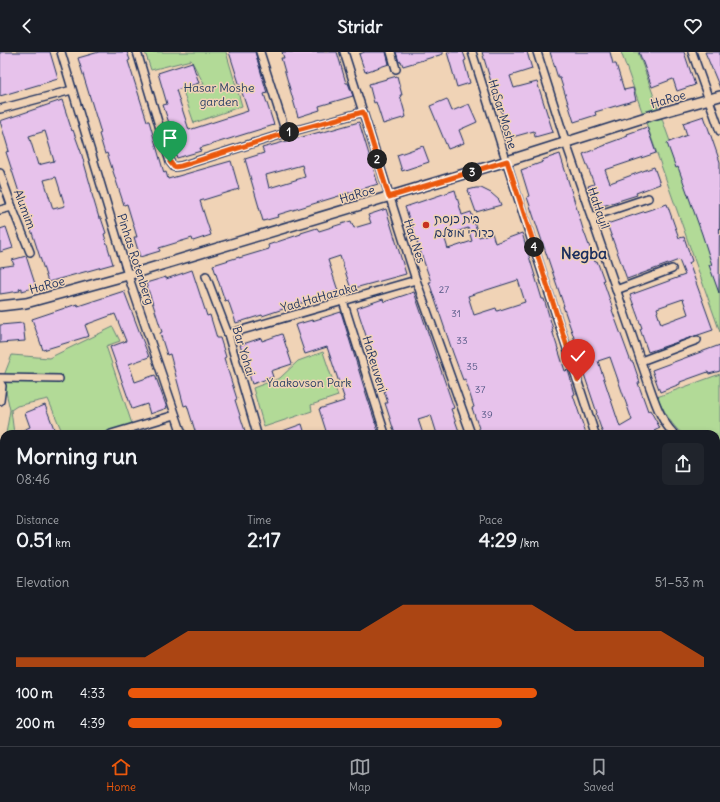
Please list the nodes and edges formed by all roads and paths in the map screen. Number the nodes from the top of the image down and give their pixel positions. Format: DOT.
graph roads {
  1 [pos="60,52"];
  2 [pos="137,52"];
  3 [pos="260,52"];
  4 [pos="344,52"];
  5 [pos="391,52"];
  6 [pos="472,52"];
  7 [pos="537,52"];
  8 [pos="692,52"];
  9 [pos="396,69"];
  10 [pos="72,90"];
  11 [pos="720,96"];
  12 [pos="709,100"];
  13 [pos="0,109"];
  14 [pos="363,112"];
  15 [pos="720,131"];
  16 [pos="286,133"];
  17 [pos="566,143"];
  18 [pos="507,161"];
  19 [pos="0,173"];
  20 [pos="389,197"];
  21 [pos="648,198"];
  22 [pos="12,207"];
  23 [pos="0,210"];
  24 [pos="591,217"];
  25 [pos="30,252"];
  26 [pos="672,269"];
  27 [pos="128,275"];
  28 [pos="206,276"];
  29 [pos="416,280"];
  30 [pos="616,290"];
  31 [pos="344,301"];
  32 [pos="0,306"];
  33 [pos="228,334"];
  34 [pos="697,340"];
  35 [pos="641,361"];
  36 [pos="0,378"];
  37 [pos="59,380"];
  38 [pos="0,383"];
  39 [pos="0,401"];
  40 [pos="175,415"];
  41 [pos="124,430"];
  42 [pos="181,430"];
  43 [pos="256,430"];
  44 [pos="384,430"];
  45 [pos="470,430"];
  46 [pos="594,430"];
  47 [pos="670,430"];
  1 -- 10 [label="street, Pinhas Rotenberg"];
  2 -- 16 [label="street"];
  3 -- 16 [label="street"];
  4 -- 14 [label="street, Had Nes"];
  5 -- 9 [label="street"];
  6 -- 18 [label="street, HaSar Moshe"];
  7 -- 17 [label="street, HaHayil"];
  8 -- 12 [label="street"];
  10 -- 13 [label="street"];
  10 -- 27 [label="street, Pinhas Rotenberg"];
  11 -- 12 [label="street, HaRoe"];
  12 -- 15 [label="street"];
  12 -- 17 [label="street, HaRoe"];
  14 -- 16 [label="street"];
  14 -- 20 [label="street, Had Nes"];
  17 -- 18 [label="street, HaRoe"];
  17 -- 24 [label="street, HaHayil"];
  18 -- 20 [label="street, HaRoe"];
  18 -- 46 [label="street, HaSar Moshe"];
  19 -- 22 [label="street, Alumim"];
  20 -- 27 [label="street, HaRoe"];
  20 -- 29 [label="street, Had Nes"];
  21 -- 24 [label="street"];
  22 -- 23 [label="street"];
  22 -- 25 [label="street, Alumim"];
  24 -- 30 [label="street, HaHayil"];
  26 -- 30 [label="street"];
  27 -- 32 [label="street, HaRoe"];
  27 -- 40 [label="street, Pinhas Rotenberg"];
  28 -- 33 [label="street, Bar Yohai"];
  29 -- 31 [label="street, Yad HaHazaka"];
  29 -- 45 [label="street, Had Nes"];
  30 -- 35 [label="street, HaHayil"];
  31 -- 33 [label="street, Yad HaHazaka"];
  31 -- 44 [label="street, HaReuveni"];
  33 -- 43 [label="street, Bar Yohai"];
  34 -- 35 [label="street"];
  35 -- 47 [label="street, HaHayil"];
  36 -- 37 [label="street"];
  38 -- 39 [label="street"];
  40 -- 41 [label="street"];
  40 -- 42 [label="street, Pinhas Rotenberg"];
}
